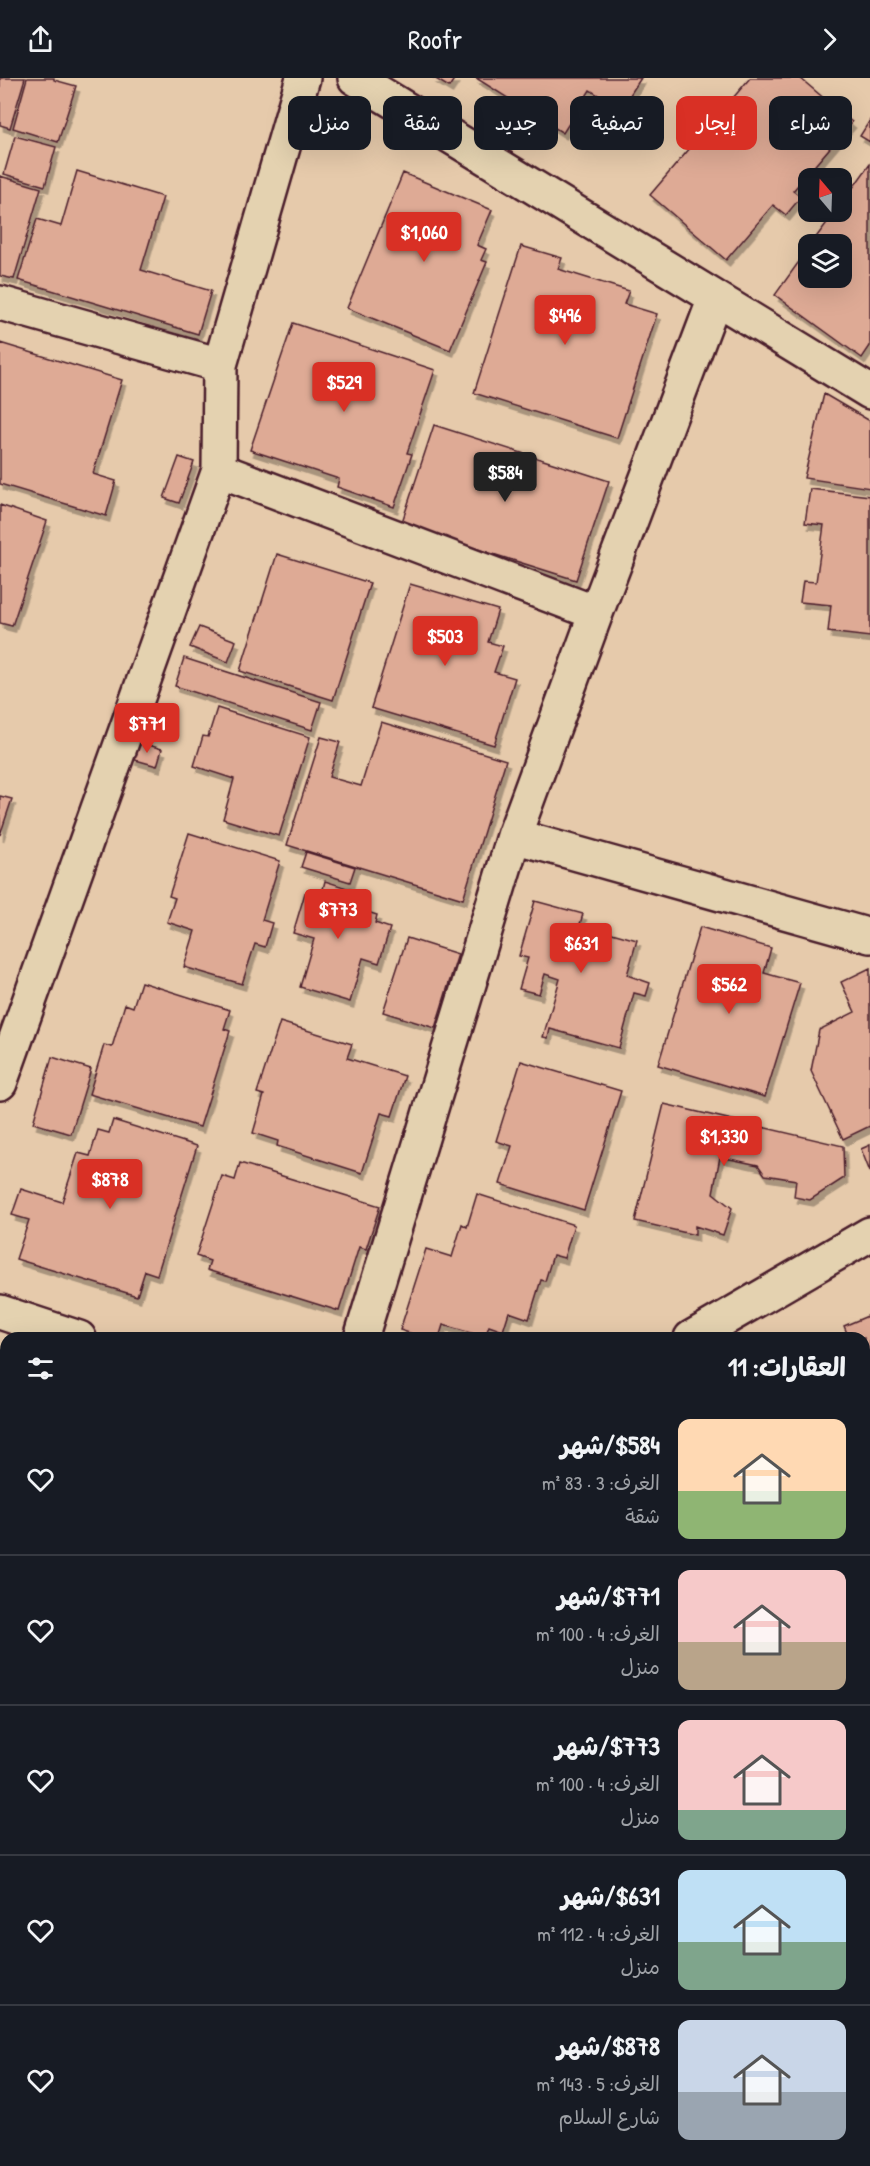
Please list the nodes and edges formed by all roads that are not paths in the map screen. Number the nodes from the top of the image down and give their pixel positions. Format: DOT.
graph roads {
  1 [pos="303,78"];
  2 [pos="355,78"];
  3 [pos="715,298"];
  4 [pos="0,303"];
  5 [pos="220,365"];
  6 [pos="870,393"];
  7 [pos="219,470"];
  8 [pos="596,613"];
  9 [pos="514,836"];
  10 [pos="870,936"];
  11 [pos="0,1083"];
  12 [pos="870,1234"];
  13 [pos="0,1312"];
  14 [pos="61,1332"];
  15 [pos="363,1332"];
  16 [pos="701,1332"];
  1 -- 5 [label="street"];
  2 -- 3 [label="street"];
  3 -- 6 [label="street"];
  3 -- 8 [label="street"];
  4 -- 5 [label="street"];
  5 -- 7 [label="street"];
  7 -- 8 [label="street"];
  7 -- 11 [label="street"];
  8 -- 9 [label="street"];
  9 -- 10 [label="street"];
  9 -- 15 [label="street"];
  12 -- 16 [label="street"];
  13 -- 14 [label="street"];
}
